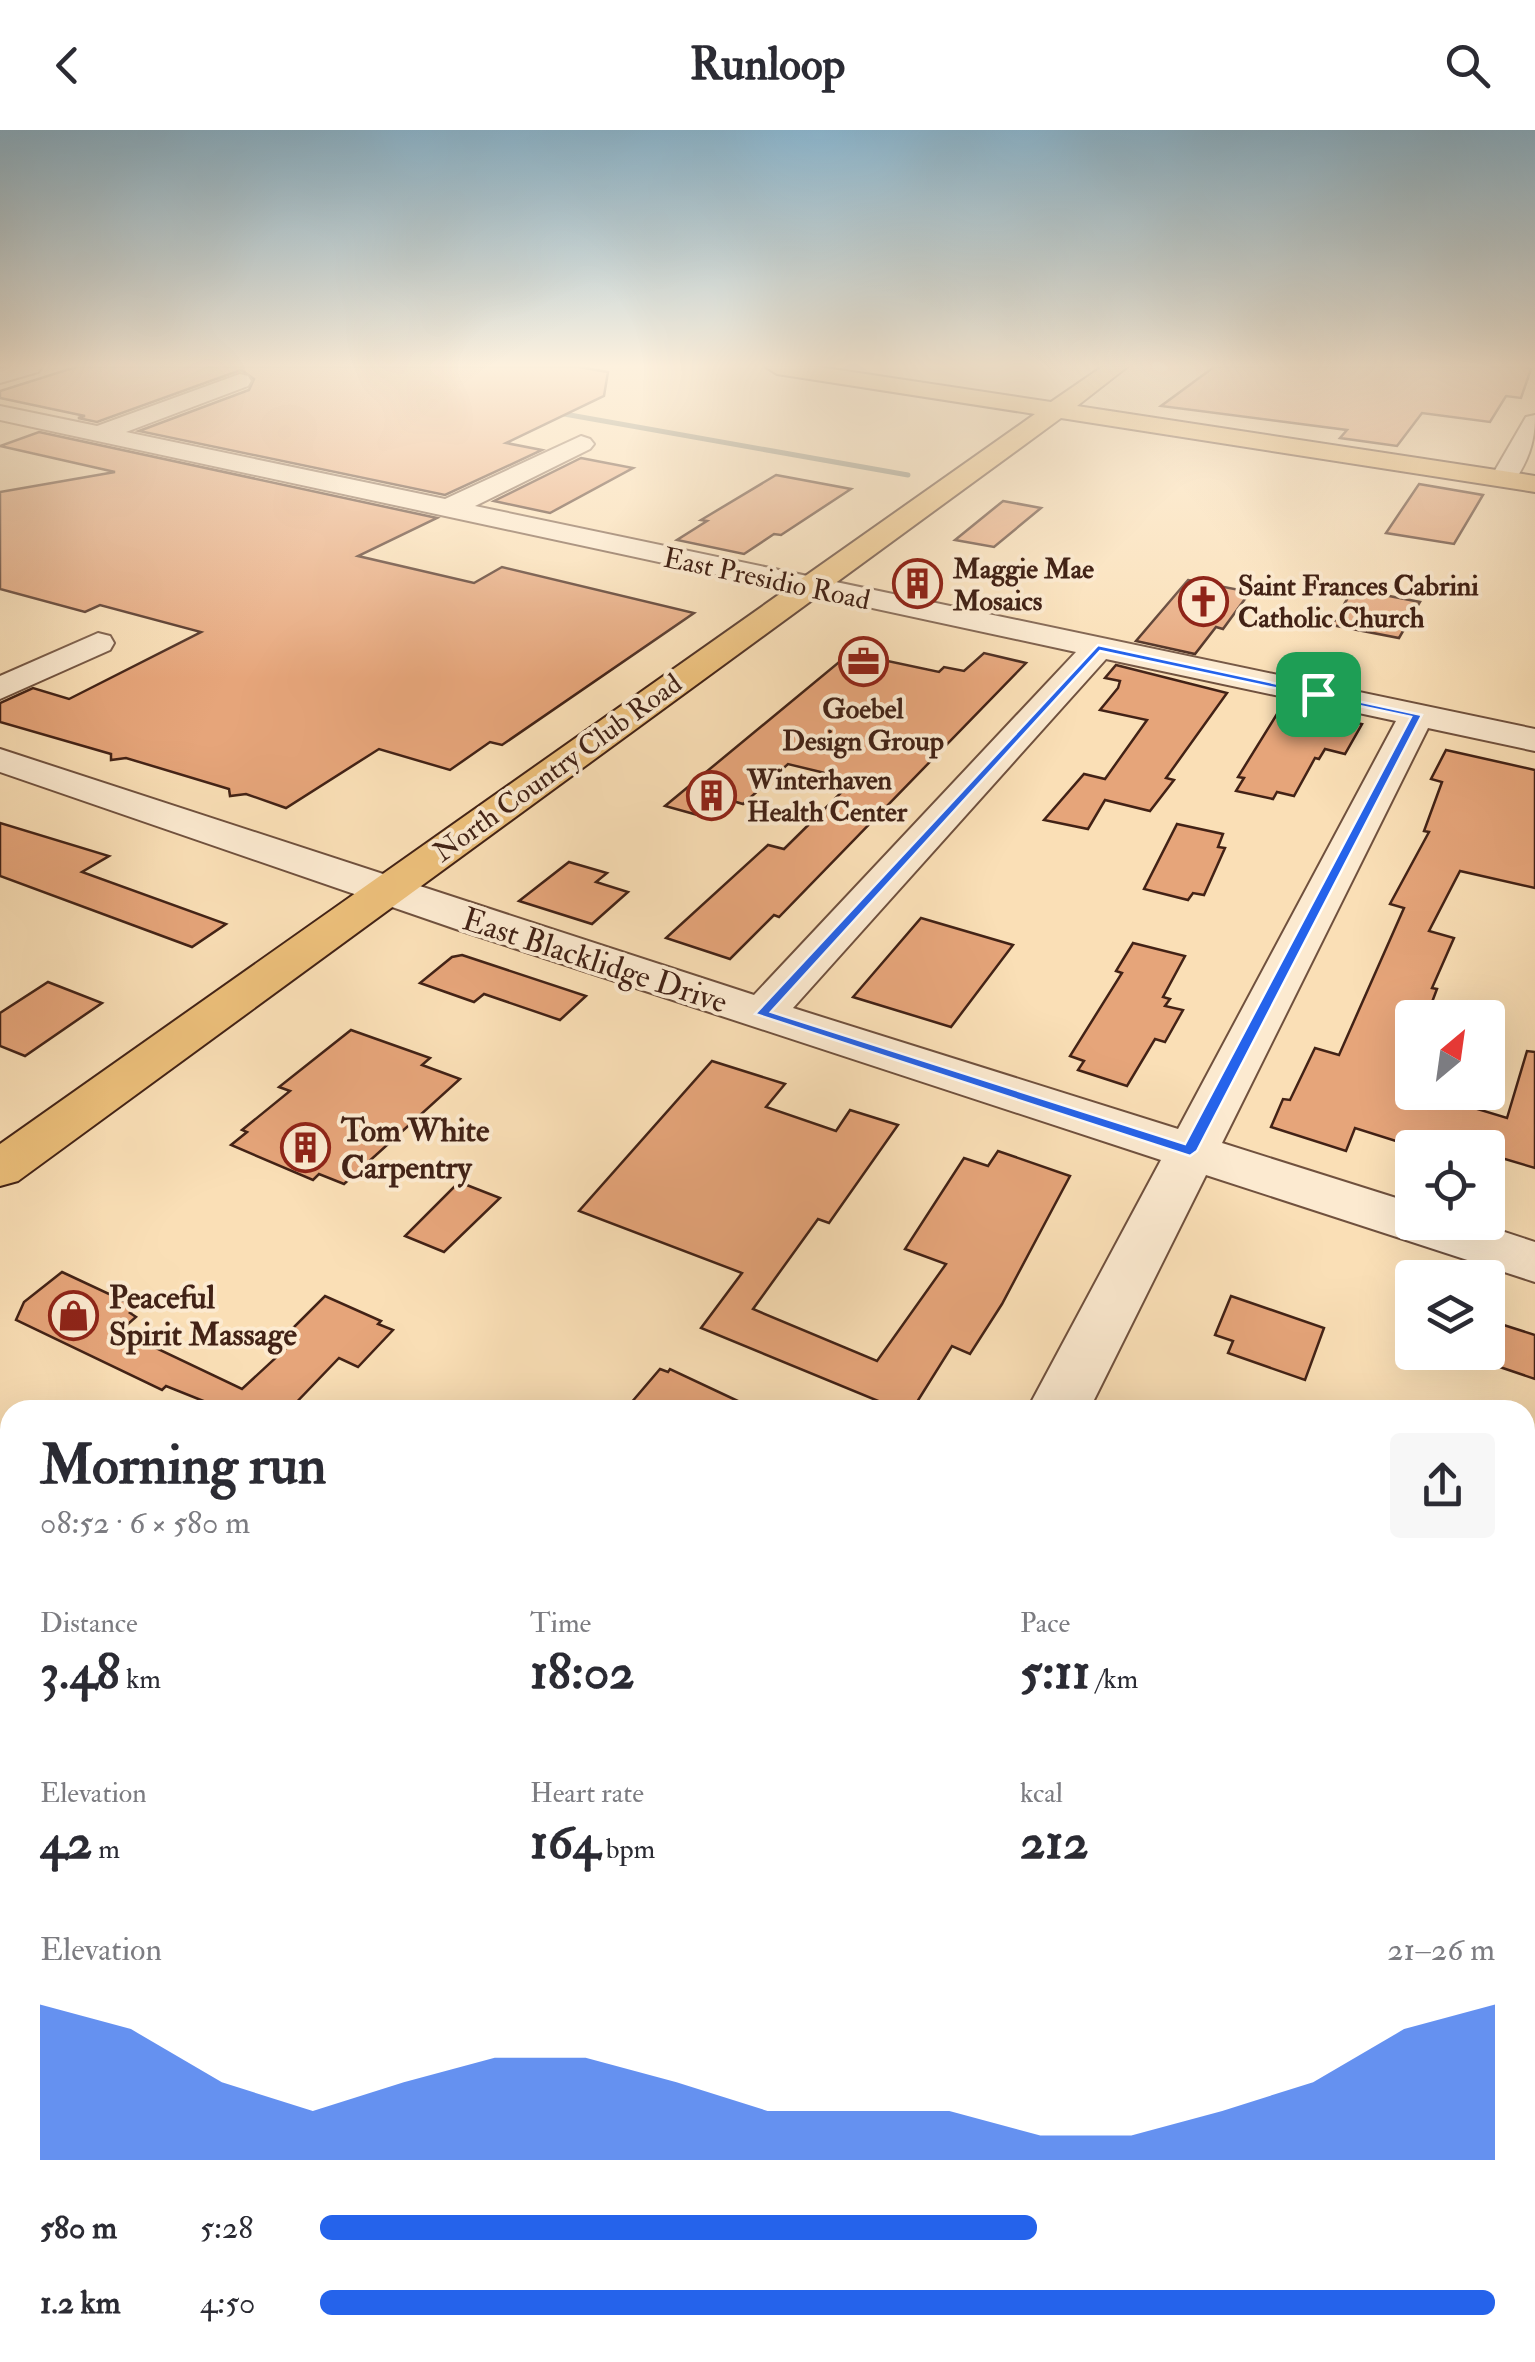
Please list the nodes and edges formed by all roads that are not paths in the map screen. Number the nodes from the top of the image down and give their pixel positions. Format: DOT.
graph roads {
  1 [pos="271,471"];
  2 [pos="525,471"];
  3 [pos="968,471"];
  4 [pos="1452,471"];
  5 [pos="1507,471"];
  6 [pos="1503,479"];
  7 [pos="1535,484"];
  8 [pos="447,509"];
  9 [pos="806,586"];
  10 [pos="98,643"];
  11 [pos="1098,648"];
  12 [pos="0,689"];
  13 [pos="1417,715"];
  14 [pos="1535,740"];
  15 [pos="0,760"];
  16 [pos="386,891"];
  17 [pos="762,1014"];
  18 [pos="1190,1151"];
  19 [pos="0,1169"];
  20 [pos="1535,1262"];
  21 [pos="1063,1400"];
  1 -- 8 [label="street, East Presidio Road"];
  2 -- 8 [label="street"];
  3 -- 9 [label="main road, North Country Club Road"];
  4 -- 6 [label="main road"];
  5 -- 6 [label="street"];
  6 -- 7 [label="main road"];
  8 -- 9 [label="street, East Presidio Road"];
  9 -- 11 [label="street, East Presidio Road"];
  9 -- 16 [label="main road, North Country Club Road"];
  10 -- 12 [label="street"];
  11 -- 13 [label="street, East Presidio Road"];
  11 -- 17 [label="street"];
  13 -- 14 [label="street, East Presidio Road"];
  13 -- 18 [label="street"];
  15 -- 16 [label="street, East Blacklidge Drive"];
  16 -- 17 [label="street, East Blacklidge Drive"];
  16 -- 19 [label="main road, North Country Club Road"];
  17 -- 18 [label="street, East Blacklidge Drive"];
  18 -- 20 [label="street, East Blacklidge Drive"];
  18 -- 21 [label="street"];
}
